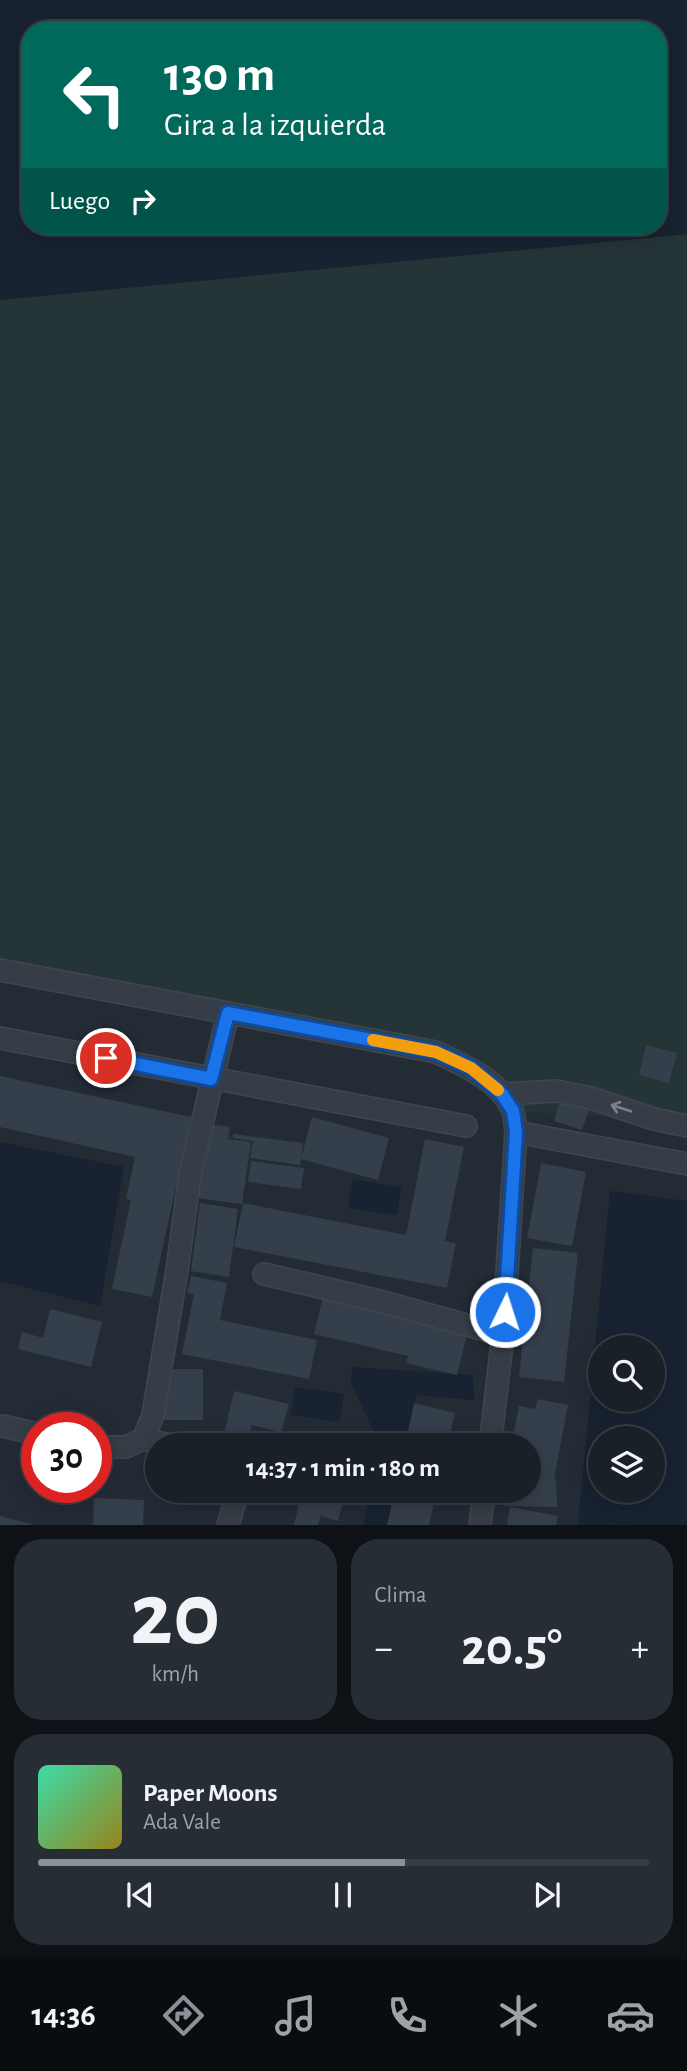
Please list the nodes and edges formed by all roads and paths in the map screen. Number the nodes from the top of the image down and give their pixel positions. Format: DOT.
graph roads {
  1 [pos="0,970"];
  2 [pos="228,1013"];
  3 [pos="0,1038"];
  4 [pos="211,1079"];
  5 [pos="502,1094"];
  6 [pos="466,1126"];
  7 [pos="687,1126"];
  8 [pos="516,1132"];
  9 [pos="687,1164"];
  10 [pos="264,1274"];
  11 [pos="503,1335"];
  12 [pos="2,1426"];
  13 [pos="21,1430"];
  14 [pos="492,1433"];
  15 [pos="143,1438"];
  16 [pos="112,1447"];
  17 [pos="234,1503"];
  18 [pos="483,1503"];
  19 [pos="228,1525"];
  20 [pos="480,1525"];
  1 -- 2 [label="street"];
  2 -- 4 [label="street"];
  2 -- 5 [label="street"];
  3 -- 4 [label="street"];
  4 -- 6 [label="street"];
  4 -- 15 [label="street"];
  7 -- 5 [label="street, one-way"];
  5 -- 8 [label="street"];
  8 -- 9 [label="street"];
  8 -- 11 [label="street"];
  10 -- 11 [label="street"];
  11 -- 14 [label="street"];
  12 -- 13 [label="street"];
  15 -- 16 [label="street"];
  17 -- 19 [label="street"];
  18 -- 20 [label="street"];
}
